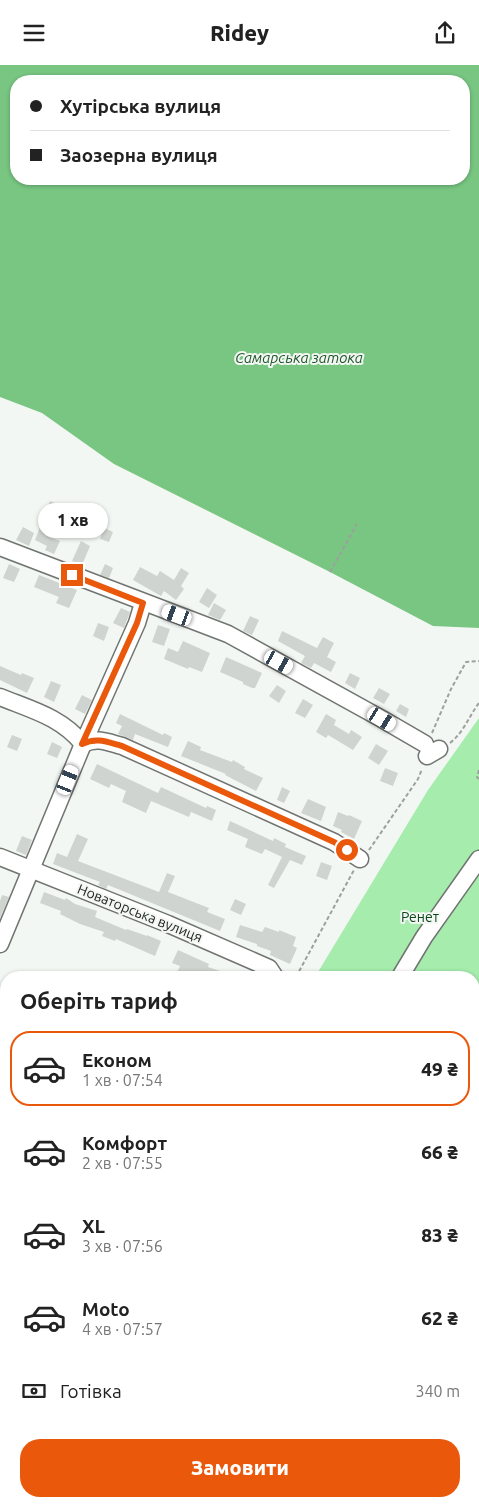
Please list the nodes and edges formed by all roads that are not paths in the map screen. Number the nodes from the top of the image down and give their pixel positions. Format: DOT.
graph roads {
  1 [pos="0,547"];
  2 [pos="143,603"];
  3 [pos="0,697"];
  4 [pos="82,744"];
  5 [pos="430,750"];
  6 [pos="0,857"];
  7 [pos="360,859"];
  8 [pos="479,859"];
  9 [pos="31,869"];
  10 [pos="0,945"];
  11 [pos="271,971"];
  12 [pos="404,971"];
  1 -- 2 [label="street"];
  2 -- 4 [label="street"];
  2 -- 5 [label="street"];
  3 -- 4 [label="street"];
  4 -- 7 [label="street"];
  4 -- 9 [label="street"];
  6 -- 9 [label="street, Новаторська вулиця"];
  8 -- 12 [label="street"];
  9 -- 10 [label="street"];
  9 -- 11 [label="street, Новаторська вулиця"];
}
